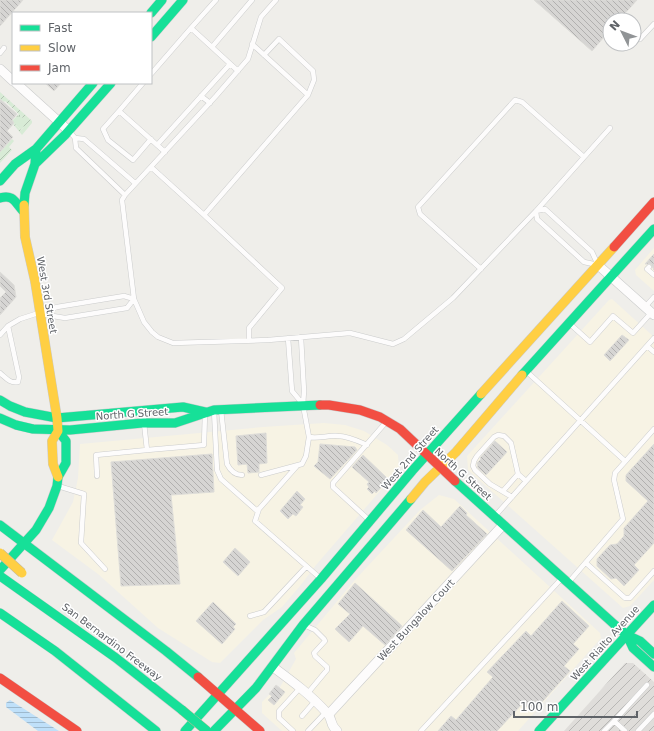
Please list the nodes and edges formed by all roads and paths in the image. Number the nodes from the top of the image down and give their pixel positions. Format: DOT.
graph roads {
  1 [pos="162,0"];
  2 [pos="183,0"];
  3 [pos="216,0"];
  4 [pos="252,0"];
  5 [pos="276,0"];
  6 [pos="152,12"];
  7 [pos="654,24"];
  8 [pos="191,28"];
  9 [pos="152,36"];
  10 [pos="642,37"];
  11 [pos="252,44"];
  12 [pos="212,47"];
  13 [pos="4,48"];
  14 [pos="0,53"];
  15 [pos="264,55"];
  16 [pos="230,64"];
  17 [pos="0,69"];
  18 [pos="238,71"];
  19 [pos="152,73"];
  20 [pos="12,80"];
  21 [pos="17,84"];
  22 [pos="92,84"];
  23 [pos="110,84"];
  24 [pos="143,84"];
  25 [pos="308,95"];
  26 [pos="202,96"];
  27 [pos="210,103"];
  28 [pos="119,112"];
  29 [pos="58,122"];
  30 [pos="610,128"];
  31 [pos="72,135"];
  32 [pos="151,139"];
  33 [pos="157,145"];
  34 [pos="36,149"];
  35 [pos="165,152"];
  36 [pos="584,158"];
  37 [pos="35,164"];
  38 [pos="151,167"];
  39 [pos="0,181"];
  40 [pos="135,184"];
  41 [pos="126,194"];
  42 [pos="0,198"];
  43 [pos="654,202"];
  44 [pos="23,211"];
  45 [pos="536,211"];
  46 [pos="204,215"];
  47 [pos="653,232"];
  48 [pos="598,265"];
  49 [pos="649,267"];
  50 [pos="481,269"];
  51 [pos="654,275"];
  52 [pos="611,276"];
  53 [pos="654,297"];
  54 [pos="134,299"];
  55 [pos="650,312"];
  56 [pos="40,313"];
  57 [pos="569,323"];
  58 [pos="8,326"];
  59 [pos="0,335"];
  60 [pos="301,337"];
  61 [pos="288,338"];
  62 [pos="654,338"];
  63 [pos="248,340"];
  64 [pos="647,346"];
  65 [pos="654,352"];
  66 [pos="0,372"];
  67 [pos="526,372"];
  68 [pos="0,400"];
  69 [pos="303,404"];
  70 [pos="214,410"];
  71 [pos="144,411"];
  72 [pos="0,418"];
  73 [pos="57,418"];
  74 [pos="387,421"];
  75 [pos="580,421"];
  76 [pos="144,423"];
  77 [pos="654,429"];
  78 [pos="58,431"];
  79 [pos="309,437"];
  80 [pos="367,445"];
  81 [pos="147,450"];
  82 [pos="427,456"];
  83 [pos="625,461"];
  84 [pos="297,466"];
  85 [pos="440,467"];
  86 [pos="518,474"];
  87 [pos="242,475"];
  88 [pos="261,475"];
  89 [pos="97,476"];
  90 [pos="58,481"];
  91 [pos="526,481"];
  92 [pos="503,491"];
  93 [pos="512,497"];
  94 [pos="259,509"];
  95 [pos="494,517"];
  96 [pos="370,521"];
  97 [pos="0,525"];
  98 [pos="503,525"];
  99 [pos="24,543"];
  100 [pos="0,552"];
  101 [pos="586,563"];
  102 [pos="306,566"];
  103 [pos="105,569"];
  104 [pos="0,570"];
  105 [pos="654,571"];
  106 [pos="0,576"];
  107 [pos="321,579"];
  108 [pos="565,580"];
  109 [pos="34,598"];
  110 [pos="654,605"];
  111 [pos="0,613"];
  112 [pos="250,616"];
  113 [pos="303,625"];
  114 [pos="7,629"];
  115 [pos="627,635"];
  116 [pos="46,645"];
  117 [pos="654,654"];
  118 [pos="273,667"];
  119 [pos="654,667"];
  120 [pos="0,678"];
  121 [pos="647,685"];
  122 [pos="303,691"];
  123 [pos="218,694"];
  124 [pos="315,702"];
  125 [pos="236,708"];
  126 [pos="327,713"];
  127 [pos="654,714"];
  128 [pos="302,716"];
  129 [pos="614,721"];
  130 [pos="77,731"];
  131 [pos="156,731"];
  132 [pos="185,731"];
  133 [pos="207,731"];
  134 [pos="214,731"];
  135 [pos="260,731"];
  136 [pos="293,731"];
  137 [pos="308,731"];
  138 [pos="337,731"];
  139 [pos="421,731"];
  140 [pos="539,731"];
  141 [pos="604,731"];
  142 [pos="625,731"];
  143 [pos="638,731"];
  1 -- 6 [label="main road"];
  2 -- 9 [label="main road"];
  3 -- 8 [label="lane"];
  4 -- 12 [label="lane"];
  5 -- 11 [label="lane"];
  7 -- 10 [label="lane"];
  8 -- 12 [label="lane"];
  8 -- 19 [label="lane"];
  11 -- 15 [label="lane"];
  11 -- 18 [label="lane"];
  12 -- 16 [label="lane"];
  13 -- 14 [label="lane"];
  15 -- 25 [label="lane"];
  15 -- 25 [label="lane"];
  16 -- 18 [label="lane"];
  16 -- 26 [label="lane"];
  17 -- 20 [label="street"];
  18 -- 27 [label="lane"];
  21 -- 29 [label="street"];
  22 -- 29 [label="main road"];
  23 -- 31 [label="main road, West 3rd Street"];
  24 -- 28 [label="lane"];
  25 -- 46 [label="lane"];
  26 -- 27 [label="lane"];
  26 -- 33 [label="lane"];
  27 -- 35 [label="lane"];
  28 -- 32 [label="lane"];
  28 -- 32 [label="lane"];
  29 -- 31 [label="street"];
  29 -- 34 [label="main road"];
  30 -- 36 [label="lane"];
  31 -- 37 [label="main road, West 3rd Street"];
  31 -- 40 [label="lane"];
  31 -- 41 [label="lane"];
  32 -- 33 [label="lane"];
  33 -- 35 [label="lane"];
  34 -- 37 [label="main road, West 3rd Street"];
  34 -- 39 [label="main road"];
  35 -- 38 [label="lane"];
  36 -- 45 [label="lane"];
  36 -- 50 [label="lane"];
  37 -- 44 [label="main road, West 3rd Street"];
  38 -- 40 [label="lane"];
  38 -- 46 [label="lane"];
  40 -- 41 [label="lane"];
  41 -- 54 [label="lane"];
  42 -- 44 [label="main road"];
  43 -- 48 [label="main road, West 2nd Street"];
  44 -- 56 [label="main road, West 3rd Street"];
  45 -- 48 [label="lane"];
  45 -- 48 [label="lane"];
  45 -- 50 [label="lane"];
  46 -- 63 [label="lane"];
  47 -- 52 [label="main road"];
  48 -- 52 [label="street"];
  48 -- 82 [label="main road, West 2nd Street"];
  49 -- 51 [label="lane"];
  50 -- 60 [label="lane"];
  52 -- 55 [label="street"];
  52 -- 57 [label="main road"];
  53 -- 55 [label="lane"];
  54 -- 56 [label="lane"];
  54 -- 56 [label="lane"];
  54 -- 63 [label="lane"];
  55 -- 57 [label="lane"];
  56 -- 58 [label="lane"];
  56 -- 73 [label="main road, West 3rd Street"];
  57 -- 67 [label="main road"];
  58 -- 59 [label="lane"];
  58 -- 66 [label="lane"];
  60 -- 61 [label="lane"];
  60 -- 69 [label="lane"];
  61 -- 63 [label="lane"];
  61 -- 69 [label="lane"];
  62 -- 64 [label="lane"];
  64 -- 65 [label="lane"];
  64 -- 75 [label="lane"];
  67 -- 75 [label="lane"];
  67 -- 85 [label="main road"];
  68 -- 73 [label="main road, North G Street"];
  69 -- 70 [label="main road, North G Street"];
  69 -- 74 [label="main road, North G Street"];
  69 -- 79 [label="lane"];
  70 -- 71 [label="main road, North G Street"];
  70 -- 76 [label="main road, North G Street"];
  70 -- 81 [label="lane"];
  70 -- 87 [label="lane"];
  70 -- 94 [label="lane"];
  71 -- 73 [label="main road, North G Street"];
  71 -- 76 [label="lane"];
  72 -- 78 [label="main road, North G Street"];
  73 -- 78 [label="main road, West 3rd Street"];
  74 -- 80 [label="lane"];
  74 -- 82 [label="main road, North G Street"];
  75 -- 83 [label="lane"];
  75 -- 91 [label="lane"];
  76 -- 78 [label="main road, North G Street"];
  76 -- 81 [label="lane"];
  77 -- 83 [label="lane"];
  78 -- 90 [label="main road, West 3rd Street"];
  78 -- 90 [label="main road, West 3rd Street"];
  79 -- 80 [label="lane"];
  79 -- 84 [label="lane"];
  80 -- 96 [label="lane"];
  81 -- 89 [label="lane"];
  82 -- 85 [label="main road, North G Street"];
  82 -- 96 [label="main road, West 2nd Street"];
  83 -- 101 [label="lane"];
  84 -- 88 [label="lane"];
  84 -- 94 [label="lane"];
  85 -- 95 [label="main road, North G Street"];
  85 -- 113 [label="main road"];
  86 -- 91 [label="lane"];
  86 -- 92 [label="lane"];
  86 -- 92 [label="lane"];
  90 -- 99 [label="main road, West 3rd Street"];
  90 -- 103 [label="lane"];
  91 -- 93 [label="lane"];
  92 -- 93 [label="lane"];
  93 -- 95 [label="lane"];
  94 -- 102 [label="lane"];
  95 -- 98 [label="main road, North G Street"];
  96 -- 107 [label="main road, West 2nd Street"];
  97 -- 99 [label="main road"];
  98 -- 108 [label="main road, North G Street"];
  98 -- 126 [label="street, West Bungalow Court"];
  99 -- 104 [label="main road, West 3rd Street"];
  99 -- 123 [label="main road"];
  100 -- 109 [label="main road, bridge"];
  101 -- 105 [label="lane"];
  101 -- 108 [label="lane"];
  102 -- 107 [label="lane"];
  102 -- 112 [label="lane"];
  106 -- 109 [label="main road, San Bernardino Freeway"];
  107 -- 113 [label="main road"];
  107 -- 123 [label="main road, West 2nd Street"];
  108 -- 115 [label="main road, North G Street"];
  108 -- 139 [label="lane"];
  109 -- 133 [label="main road, San Bernardino Freeway, bridge"];
  110 -- 115 [label="main road, West Rialto Avenue"];
  111 -- 116 [label="main road"];
  113 -- 118 [label="main road"];
  113 -- 122 [label="lane"];
  114 -- 116 [label="main road"];
  115 -- 117 [label="main road"];
  115 -- 119 [label="main road"];
  115 -- 140 [label="main road, West Rialto Avenue"];
  116 -- 131 [label="main road"];
  118 -- 122 [label="street"];
  118 -- 125 [label="main road"];
  120 -- 130 [label="main road"];
  121 -- 129 [label="lane"];
  122 -- 124 [label="street"];
  122 -- 136 [label="lane"];
  123 -- 125 [label="main road"];
  123 -- 132 [label="main road, West 2nd Street"];
  124 -- 126 [label="street"];
  124 -- 128 [label="lane"];
  125 -- 134 [label="main road"];
  125 -- 135 [label="main road"];
  126 -- 137 [label="lane"];
  126 -- 138 [label="street"];
  127 -- 143 [label="lane"];
  129 -- 141 [label="lane"];
  129 -- 142 [label="lane"];
}
